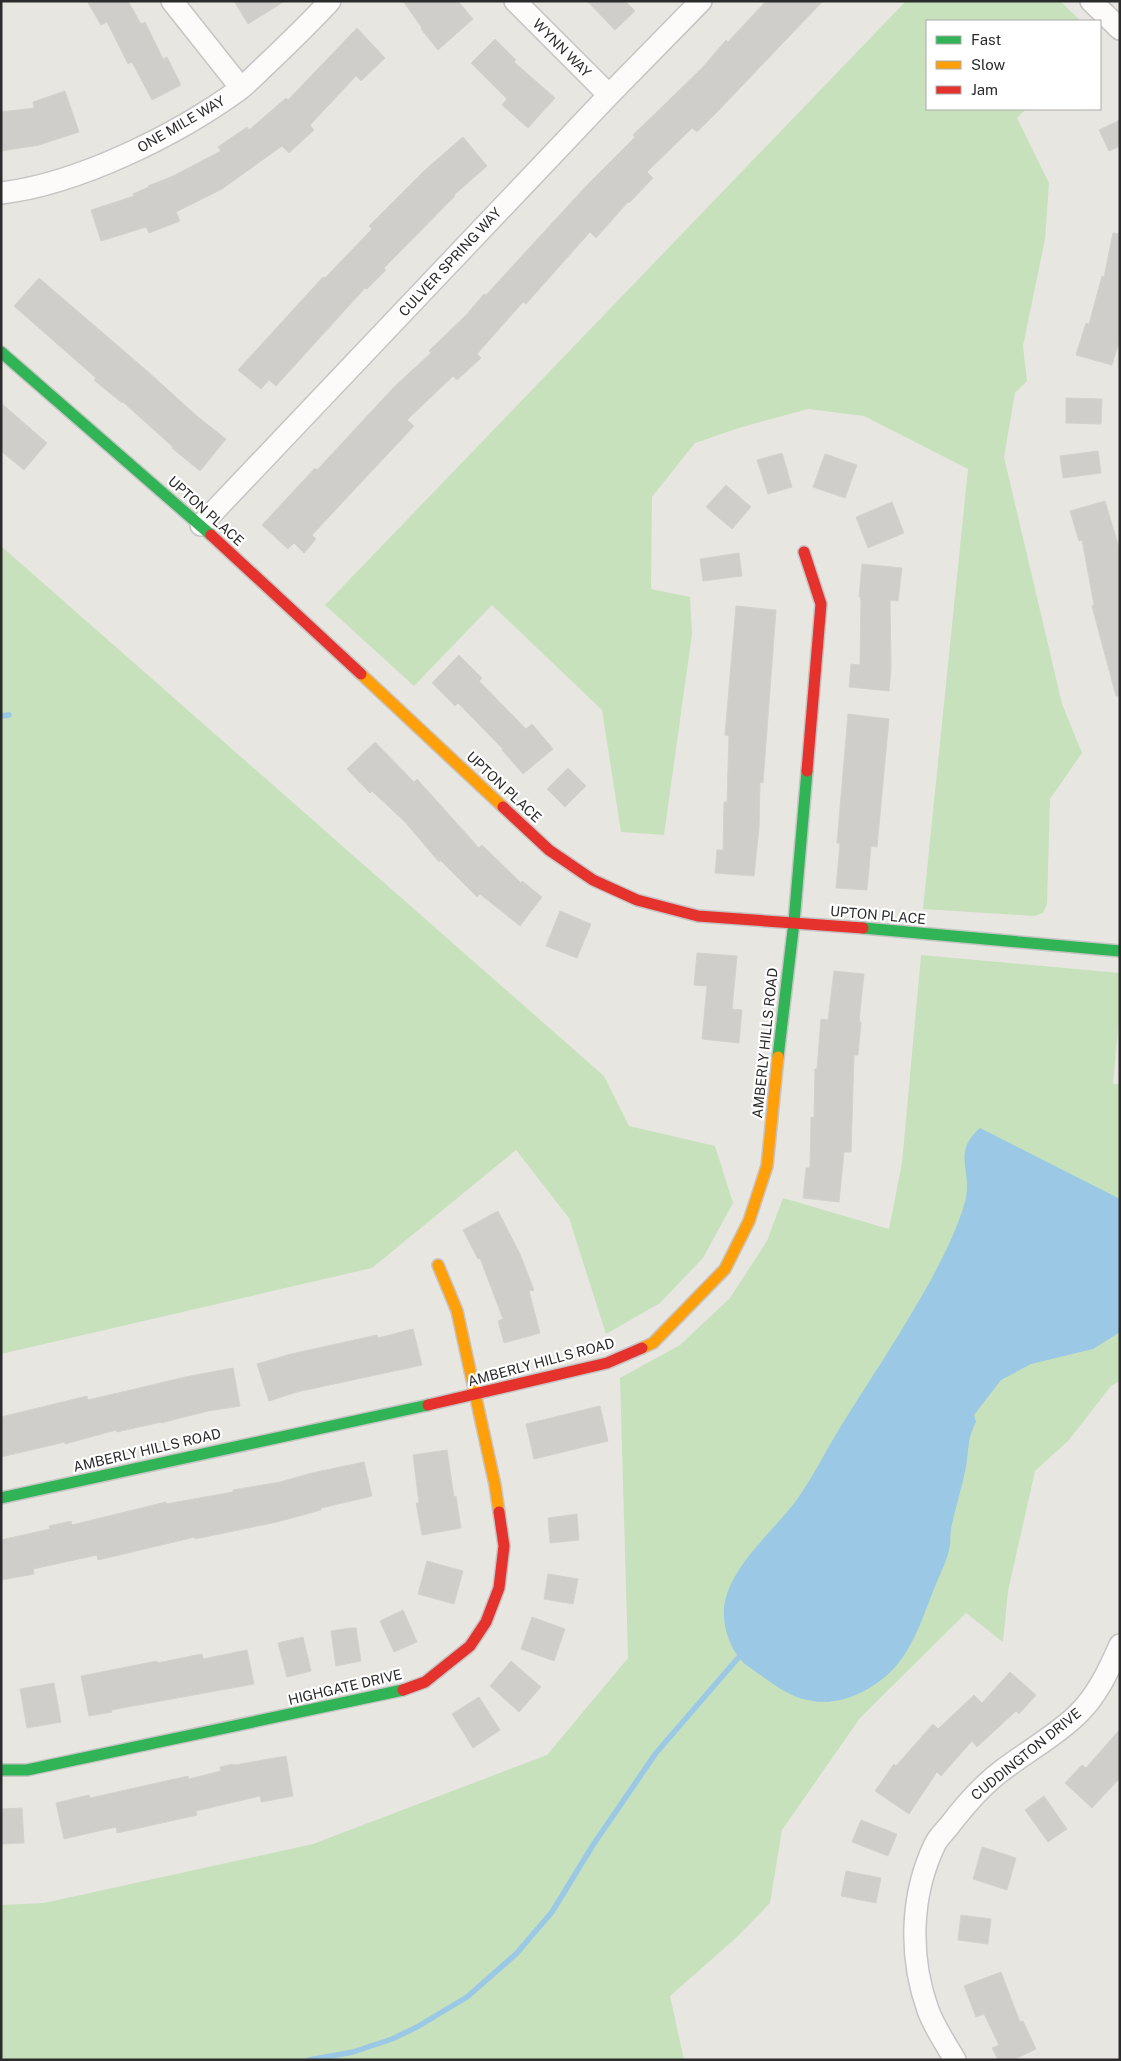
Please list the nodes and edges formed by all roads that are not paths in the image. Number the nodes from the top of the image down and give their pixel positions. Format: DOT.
graph roads {
  1 [pos="172,1"];
  2 [pos="330,1"];
  3 [pos="515,1"];
  4 [pos="701,1"];
  5 [pos="1091,1"];
  6 [pos="1120,28"];
  7 [pos="241,88"];
  8 [pos="610,95"];
  9 [pos="1,193"];
  10 [pos="1,352"];
  11 [pos="201,525"];
  12 [pos="804,552"];
  13 [pos="794,922"];
  14 [pos="1120,951"];
  15 [pos="438,1265"];
  16 [pos="475,1395"];
  17 [pos="1,1498"];
  18 [pos="1120,1644"];
  19 [pos="1,1770"];
  20 [pos="956,2060"];
  1 -- 7 [label="street"];
  2 -- 7 [label="street, ONE MILE WAY"];
  3 -- 8 [label="street, WYNN WAY"];
  4 -- 8 [label="street, CULVER SPRING WAY"];
  5 -- 6 [label="street"];
  7 -- 9 [label="street, ONE MILE WAY"];
  8 -- 11 [label="street, CULVER SPRING WAY"];
  10 -- 11 [label="street, UPTON PLACE"];
  11 -- 13 [label="street, UPTON PLACE"];
  12 -- 13 [label="street, AMBERLY HILLS ROAD"];
  13 -- 14 [label="street, UPTON PLACE"];
  13 -- 16 [label="street, AMBERLY HILLS ROAD"];
  15 -- 16 [label="street, HIGHGATE DRIVE"];
  16 -- 17 [label="street, AMBERLY HILLS ROAD"];
  16 -- 19 [label="street, HIGHGATE DRIVE"];
  18 -- 20 [label="street, CUDDINGTON DRIVE"];
}
